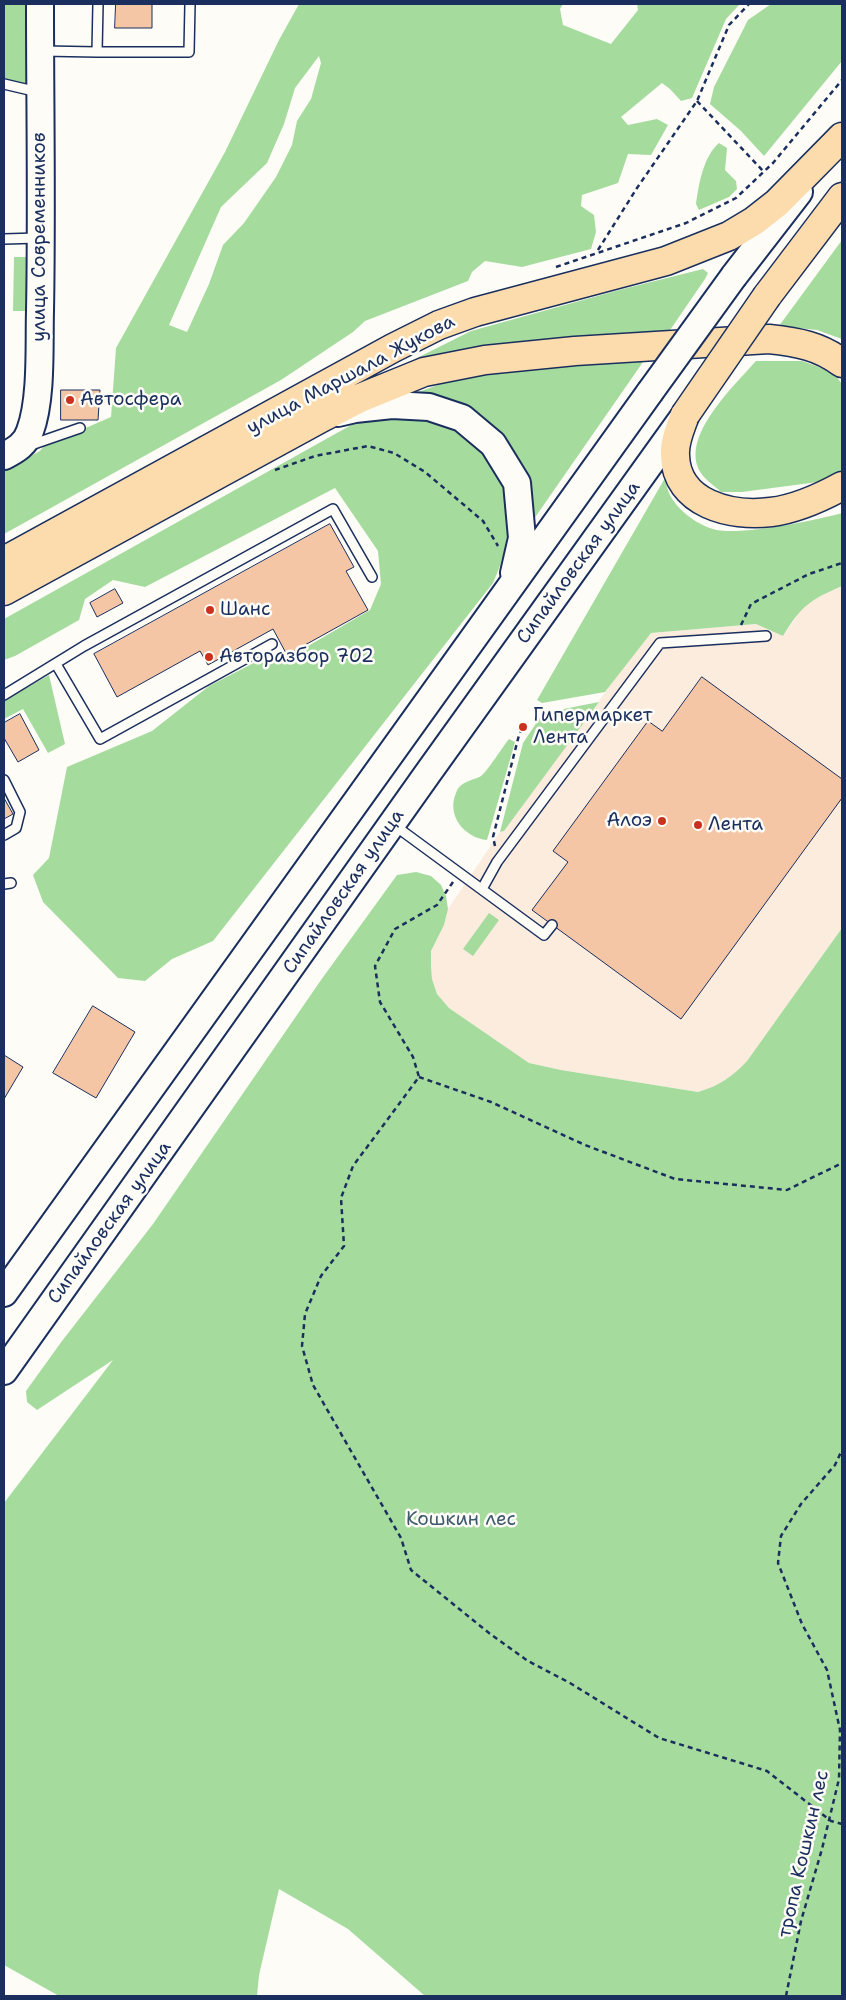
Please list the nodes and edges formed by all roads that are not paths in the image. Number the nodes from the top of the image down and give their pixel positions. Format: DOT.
graph roads {
  1 [pos="40,4"];
  2 [pos="98,4"];
  3 [pos="190,4"];
  4 [pos="40,51"];
  5 [pos="97,52"];
  6 [pos="4,84"];
  7 [pos="40,92"];
  8 [pos="838,142"];
  9 [pos="842,197"];
  10 [pos="41,238"];
  11 [pos="4,239"];
  12 [pos="842,362"];
  13 [pos="685,415"];
  14 [pos="323,417"];
  15 [pos="80,428"];
  16 [pos="11,452"];
  17 [pos="842,486"];
  18 [pos="4,561"];
  19 [pos="372,577"];
  20 [pos="511,584"];
  21 [pos="4,591"];
  22 [pos="766,636"];
  23 [pos="272,644"];
  24 [pos="56,664"];
  25 [pos="4,695"];
  26 [pos="4,780"];
  27 [pos="392,824"];
  28 [pos="4,835"];
  29 [pos="482,889"];
  30 [pos="552,925"];
  31 [pos="4,1293"];
  32 [pos="4,1371"];
  1 -- 4 [label="main road, улица Современников"];
  2 -- 5 [label="lane"];
  3 -- 5 [label="lane"];
  4 -- 5 [label="lane"];
  4 -- 7 [label="main road, улица Современников"];
  6 -- 7 [label="lane"];
  7 -- 10 [label="main road, улица Современников"];
  8 -- 18 [label="main road, улица Маршала Жукова"];
  8 -- 20 [label="main road, bridge"];
  9 -- 13 [label="main road, bridge"];
  10 -- 11 [label="lane"];
  10 -- 16 [label="main road, улица Современников"];
  12 -- 14 [label="main road, улица Маршала Жукова"];
  13 -- 17 [label="main road"];
  13 -- 27 [label="main road, Сипайловская улица"];
  14 -- 20 [label="main road"];
  14 -- 21 [label="main road, улица Маршала Жукова"];
  15 -- 16 [label="lane"];
  19 -- 24 [label="lane"];
  20 -- 31 [label="main road"];
  22 -- 29 [label="lane"];
  23 -- 24 [label="lane"];
  24 -- 25 [label="lane"];
  26 -- 28 [label="lane"];
  27 -- 29 [label="lane"];
  27 -- 32 [label="main road, Сипайловская улица"];
  29 -- 30 [label="lane"];
}
